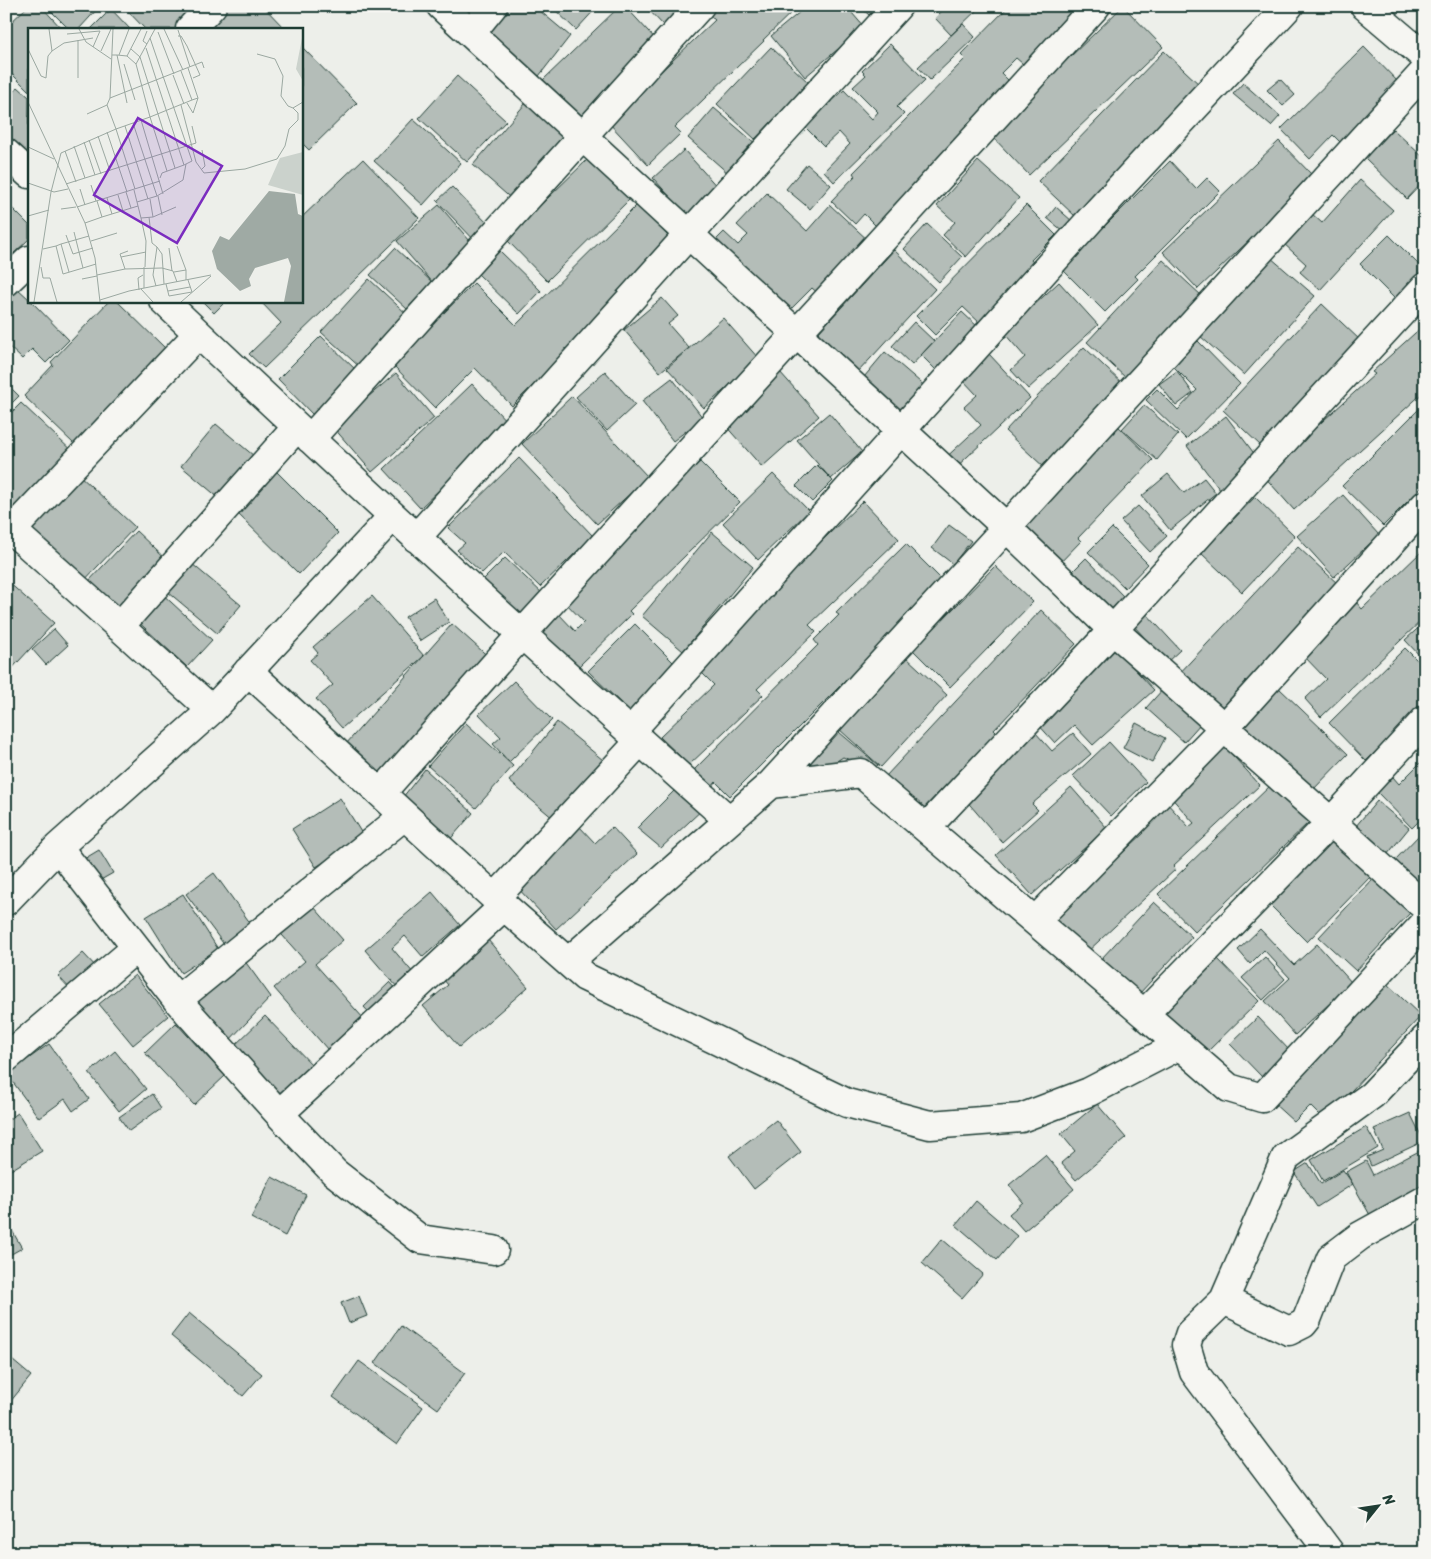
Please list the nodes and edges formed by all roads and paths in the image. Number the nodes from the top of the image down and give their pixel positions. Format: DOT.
graph roads {
  1 [pos="212,6"];
  2 [pos="442,6"];
  3 [pos="494,6"];
  4 [pos="700,6"];
  5 [pos="898,6"];
  6 [pos="1096,6"];
  7 [pos="1289,6"];
  8 [pos="1365,6"];
  9 [pos="191,28"];
  10 [pos="471,33"];
  11 [pos="1425,57"];
  12 [pos="1425,71"];
  13 [pos="583,136"];
  14 [pos="6,153"];
  15 [pos="28,173"];
  16 [pos="689,234"];
  17 [pos="28,261"];
  18 [pos="6,282"];
  19 [pos="1425,287"];
  20 [pos="165,302"];
  21 [pos="796,333"];
  22 [pos="198,334"];
  23 [pos="902,431"];
  24 [pos="304,433"];
  25 [pos="1425,505"];
  26 [pos="393,516"];
  27 [pos="1006,527"];
  28 [pos="9,528"];
  29 [pos="416,538"];
  30 [pos="119,627"];
  31 [pos="1113,630"];
  32 [pos="522,634"];
  33 [pos="248,671"];
  34 [pos="212,710"];
  35 [pos="1425,720"];
  36 [pos="1224,728"];
  37 [pos="635,737"];
  38 [pos="771,784"];
  39 [pos="381,793"];
  40 [pos="404,816"];
  41 [pos="729,820"];
  42 [pos="1331,822"];
  43 [pos="926,828"];
  44 [pos="58,847"];
  45 [pos="6,901"];
  46 [pos="500,902"];
  47 [pos="1425,907"];
  48 [pos="1035,921"];
  49 [pos="1425,923"];
  50 [pos="136,948"];
  51 [pos="568,962"];
  52 [pos="177,1000"];
  53 [pos="1144,1014"];
  54 [pos="1425,1039"];
  55 [pos="1180,1045"];
  56 [pos="6,1058"];
  57 [pos="280,1114"];
  58 [pos="1425,1200"];
  59 [pos="494,1250"];
  60 [pos="1224,1300"];
  61 [pos="1330,1553"];
  1 -- 9 [label="street"];
  2 -- 10 [label="street"];
  3 -- 10 [label="street"];
  4 -- 13 [label="street"];
  5 -- 16 [label="street"];
  6 -- 21 [label="street"];
  7 -- 23 [label="street"];
  8 -- 11 [label="street"];
  10 -- 13 [label="street"];
  12 -- 27 [label="street"];
  13 -- 16 [label="street"];
  13 -- 24 [label="street"];
  14 -- 15 [label="street"];
  16 -- 21 [label="street"];
  16 -- 29 [label="street"];
  17 -- 18 [label="street"];
  19 -- 31 [label="street"];
  20 -- 22 [label="street"];
  21 -- 23 [label="street"];
  21 -- 32 [label="street"];
  22 -- 24 [label="street"];
  22 -- 28 [label="street"];
  23 -- 27 [label="street"];
  23 -- 37 [label="street"];
  24 -- 26 [label="street"];
  24 -- 30 [label="street"];
  25 -- 36 [label="street"];
  26 -- 29 [label="street"];
  26 -- 33 [label="street"];
  27 -- 31 [label="street"];
  27 -- 38 [label="street"];
  28 -- 30 [label="street"];
  29 -- 32 [label="street"];
  30 -- 34 [label="street"];
  31 -- 36 [label="street"];
  31 -- 43 [label="street"];
  32 -- 37 [label="street"];
  32 -- 39 [label="street"];
  33 -- 34 [label="street"];
  33 -- 39 [label="street"];
  34 -- 44 [label="street"];
  35 -- 42 [label="street"];
  36 -- 42 [label="street"];
  36 -- 48 [label="street"];
  37 -- 41 [label="street"];
  37 -- 46 [label="street"];
  38 -- 41 [label="street"];
  38 -- 43 [label="street"];
  39 -- 40 [label="street"];
  40 -- 46 [label="street"];
  40 -- 52 [label="street"];
  41 -- 51 [label="street"];
  42 -- 47 [label="street"];
  42 -- 53 [label="street"];
  43 -- 48 [label="street"];
  44 -- 45 [label="street"];
  44 -- 50 [label="street"];
  46 -- 51 [label="street"];
  46 -- 57 [label="street"];
  48 -- 53 [label="street"];
  49 -- 55 [label="street"];
  50 -- 52 [label="street"];
  50 -- 56 [label="street"];
  51 -- 55 [label="street"];
  52 -- 57 [label="street"];
  53 -- 55 [label="street"];
  54 -- 60 [label="street"];
  57 -- 59 [label="street"];
  58 -- 60 [label="street"];
  60 -- 61 [label="street"];
}
